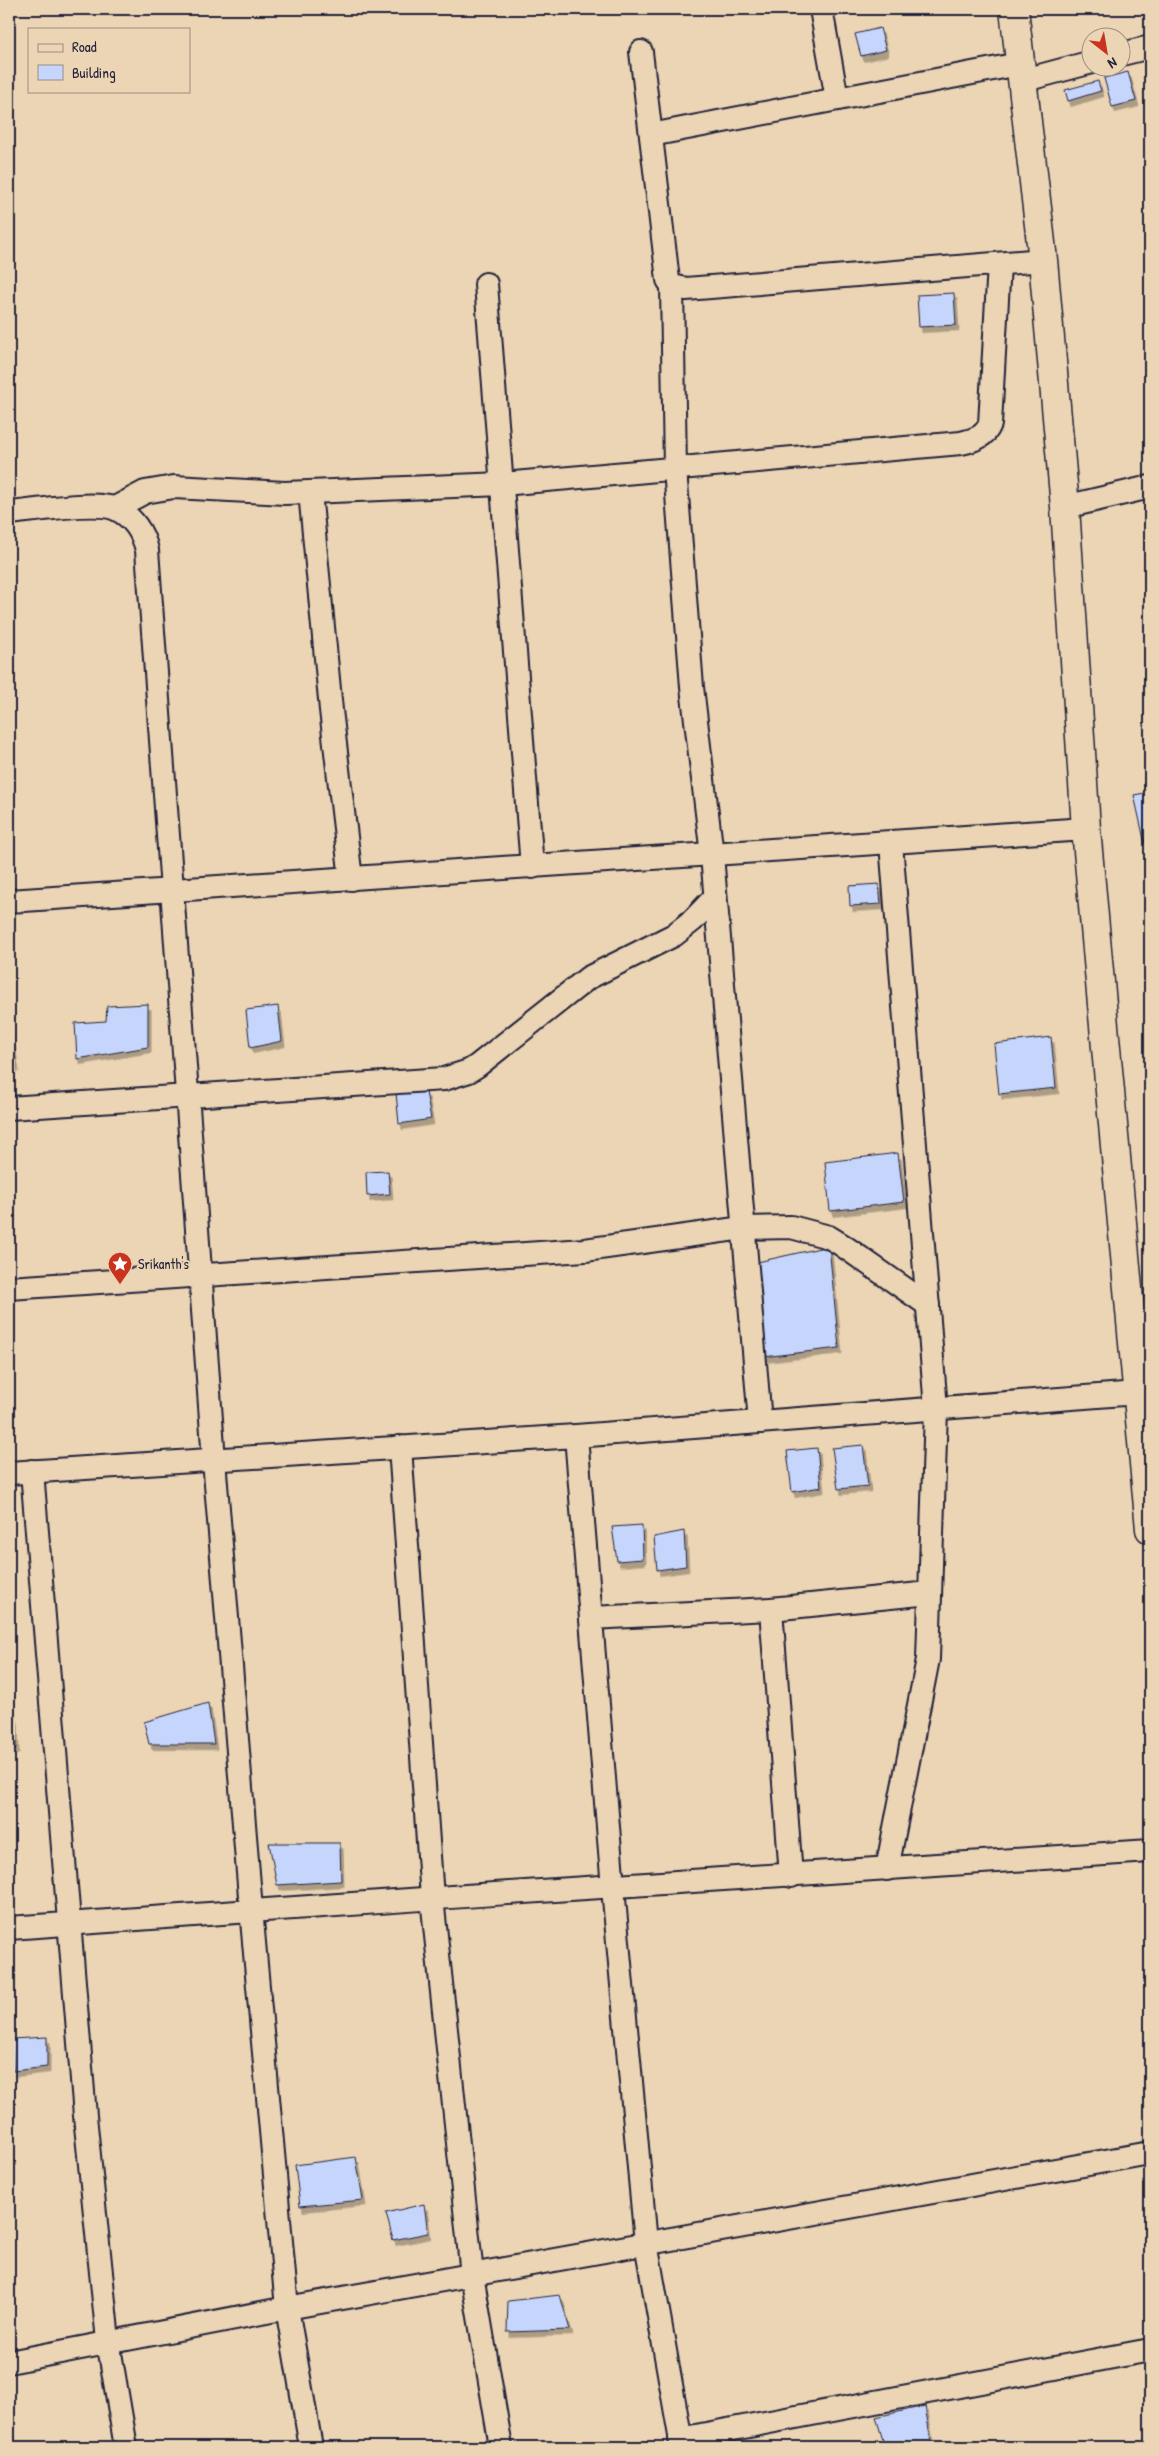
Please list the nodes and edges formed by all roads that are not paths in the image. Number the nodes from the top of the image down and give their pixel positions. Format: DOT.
graph roads {
  1 [pos="821,9"];
  2 [pos="1014,9"];
  3 [pos="1150,47"];
  4 [pos="641,52"];
  5 [pos="1132,52"];
  6 [pos="1082,64"];
  7 [pos="1020,73"];
  8 [pos="836,99"];
  9 [pos="651,135"];
  10 [pos="1043,260"];
  11 [pos="999,264"];
  12 [pos="486,284"];
  13 [pos="672,286"];
  14 [pos="675,469"];
  15 [pos="502,484"];
  16 [pos="1150,487"];
  17 [pos="310,492"];
  18 [pos="1065,506"];
  19 [pos="11,507"];
  20 [pos="115,508"];
  21 [pos="1086,829"];
  22 [pos="892,843"];
  23 [pos="712,855"];
  24 [pos="532,867"];
  25 [pos="351,879"];
  26 [pos="172,891"];
  27 [pos="715,897"];
  28 [pos="9,901"];
  29 [pos="187,1096"];
  30 [pos="9,1108"];
  31 [pos="744,1228"];
  32 [pos="200,1275"];
  33 [pos="9,1288"];
  34 [pos="928,1305"];
  35 [pos="1145,1392"];
  36 [pos="936,1409"];
  37 [pos="760,1422"];
  38 [pos="576,1436"];
  39 [pos="400,1447"];
  40 [pos="214,1460"];
  41 [pos="32,1471"];
  42 [pos="9,1473"];
  43 [pos="1150,1529"];
  44 [pos="930,1593"];
  45 [pos="771,1609"];
  46 [pos="591,1618"];
  47 [pos="1150,1851"];
  48 [pos="887,1869"];
  49 [pos="791,1876"];
  50 [pos="613,1888"];
  51 [pos="432,1898"];
  52 [pos="251,1909"];
  53 [pos="68,1923"];
  54 [pos="9,1928"];
  55 [pos="1150,2153"];
  56 [pos="646,2243"];
  57 [pos="472,2275"];
  58 [pos="287,2308"];
  59 [pos="108,2341"];
  60 [pos="1150,2350"];
  61 [pos="9,2362"];
  62 [pos="681,2443"];
  63 [pos="126,2447"];
  64 [pos="312,2447"];
  65 [pos="501,2447"];
  1 -- 8 [label="street"];
  2 -- 7 [label="main road"];
  3 -- 5 [label="street"];
  4 -- 9 [label="street"];
  6 -- 7 [label="street"];
  7 -- 8 [label="street"];
  7 -- 10 [label="main road"];
  8 -- 9 [label="street"];
  9 -- 13 [label="street"];
  10 -- 11 [label="street"];
  10 -- 18 [label="main road"];
  11 -- 13 [label="street"];
  11 -- 14 [label="street"];
  12 -- 15 [label="street"];
  13 -- 14 [label="street"];
  14 -- 15 [label="street"];
  14 -- 23 [label="street"];
  15 -- 17 [label="street"];
  15 -- 24 [label="street"];
  16 -- 18 [label="street"];
  17 -- 20 [label="street"];
  17 -- 25 [label="street"];
  18 -- 21 [label="main road"];
  19 -- 20 [label="street"];
  20 -- 26 [label="street"];
  21 -- 22 [label="street"];
  21 -- 35 [label="main road"];
  22 -- 23 [label="street"];
  22 -- 34 [label="street"];
  23 -- 24 [label="street"];
  23 -- 27 [label="street"];
  24 -- 25 [label="street"];
  25 -- 26 [label="street"];
  26 -- 28 [label="street"];
  26 -- 29 [label="street"];
  27 -- 29 [label="street"];
  27 -- 31 [label="street"];
  29 -- 30 [label="street"];
  29 -- 32 [label="street"];
  31 -- 32 [label="street"];
  31 -- 34 [label="street"];
  31 -- 37 [label="street"];
  32 -- 33 [label="street"];
  32 -- 40 [label="street"];
  34 -- 36 [label="street"];
  35 -- 36 [label="street"];
  35 -- 43 [label="main road"];
  36 -- 37 [label="street"];
  36 -- 44 [label="street"];
  37 -- 38 [label="street"];
  38 -- 39 [label="street"];
  38 -- 46 [label="street"];
  39 -- 40 [label="street"];
  39 -- 51 [label="street"];
  40 -- 41 [label="street"];
  40 -- 52 [label="street"];
  41 -- 42 [label="street"];
  41 -- 53 [label="street"];
  44 -- 45 [label="street"];
  44 -- 48 [label="street"];
  45 -- 46 [label="street"];
  45 -- 49 [label="street"];
  46 -- 50 [label="street"];
  47 -- 48 [label="street"];
  48 -- 49 [label="street"];
  49 -- 50 [label="street"];
  50 -- 51 [label="street"];
  50 -- 56 [label="street"];
  51 -- 52 [label="street"];
  51 -- 57 [label="street"];
  52 -- 53 [label="street"];
  52 -- 58 [label="street"];
  53 -- 54 [label="street"];
  53 -- 59 [label="street"];
  55 -- 56 [label="street"];
  56 -- 57 [label="street"];
  56 -- 62 [label="street"];
  57 -- 58 [label="street"];
  57 -- 65 [label="street"];
  58 -- 59 [label="street"];
  58 -- 64 [label="street"];
  59 -- 61 [label="street"];
  59 -- 63 [label="street"];
  60 -- 62 [label="street"];
}
